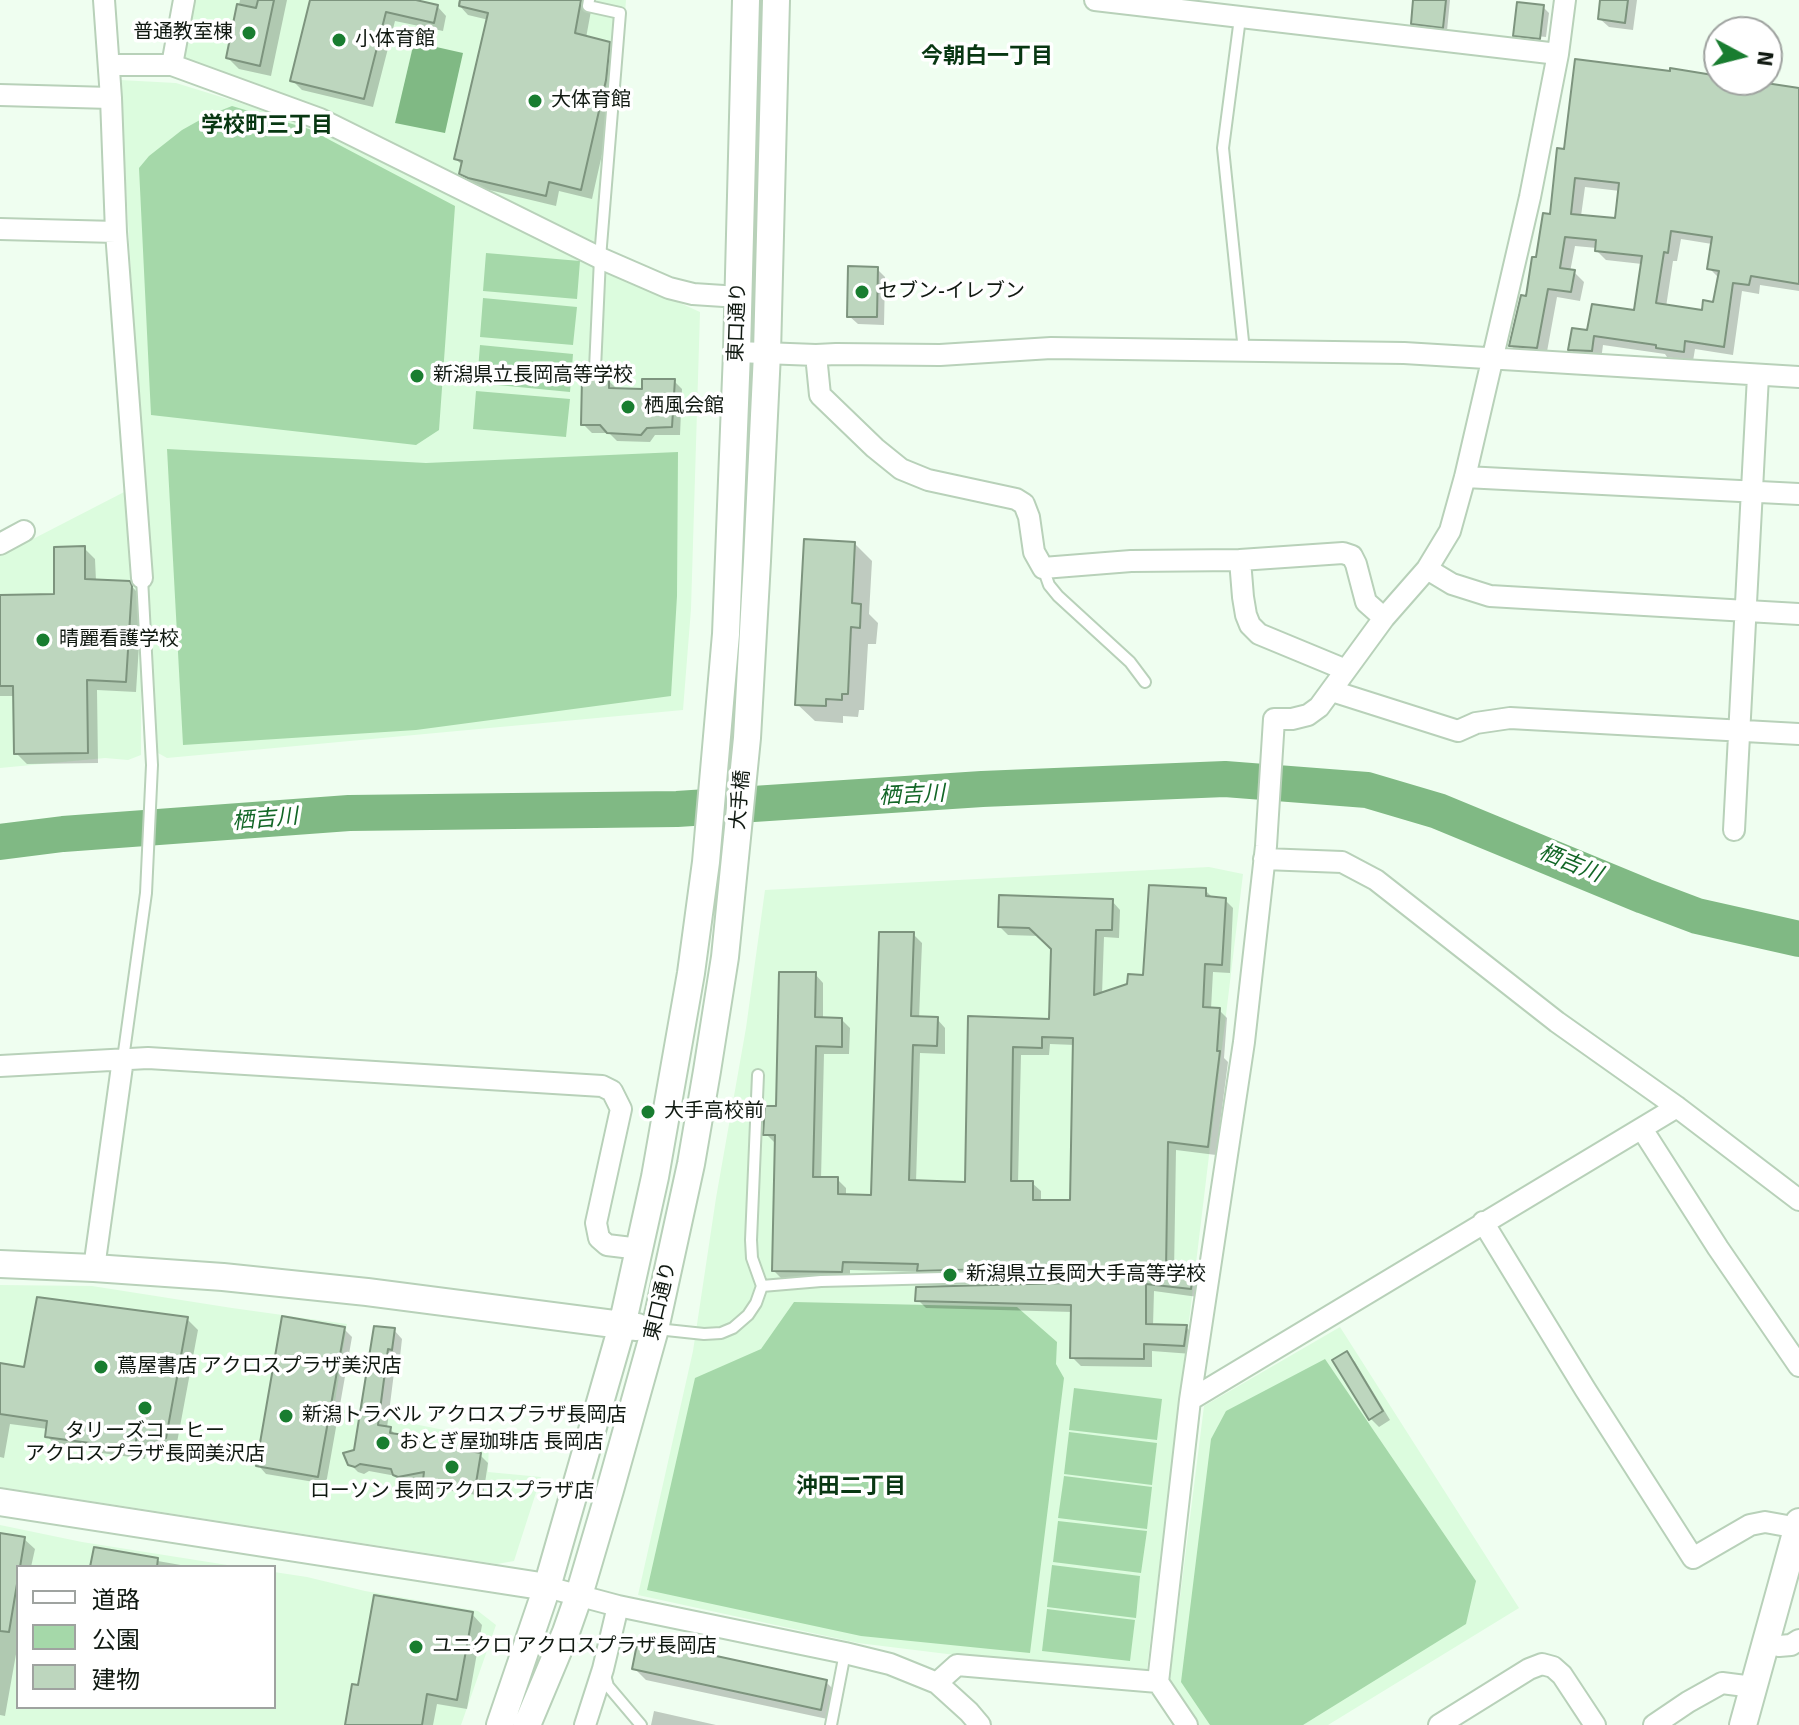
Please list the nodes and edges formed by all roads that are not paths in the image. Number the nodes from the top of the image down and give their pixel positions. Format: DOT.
graph roads {
  1 [pos="104,0"];
  2 [pos="184,0"];
  3 [pos="589,0"];
  4 [pos="746,0"];
  5 [pos="776,0"];
  6 [pos="1095,0"];
  7 [pos="1565,0"];
  8 [pos="1240,18"];
  9 [pos="1558,54"];
  10 [pos="109,65"];
  11 [pos="172,65"];
  12 [pos="0,95"];
  13 [pos="111,98"];
  14 [pos="0,229"];
  15 [pos="116,232"];
  16 [pos="600,258"];
  17 [pos="739,297"];
  18 [pos="1244,351"];
  19 [pos="737,352"];
  20 [pos="767,353"];
  21 [pos="816,355"];
  22 [pos="1493,358"];
  23 [pos="595,369"];
  24 [pos="1758,376"];
  25 [pos="1799,377"];
  26 [pos="1465,477"];
  27 [pos="1752,491"];
  28 [pos="1799,494"];
  29 [pos="24,531"];
  30 [pos="0,544"];
  31 [pos="1240,560"];
  32 [pos="1043,568"];
  33 [pos="1427,569"];
  34 [pos="142,578"];
  35 [pos="1746,611"];
  36 [pos="1799,614"];
  37 [pos="1384,618"];
  38 [pos="1346,670"];
  39 [pos="1145,682"];
  40 [pos="1332,691"];
  41 [pos="1740,731"];
  42 [pos="1799,734"];
  43 [pos="747,738"];
  44 [pos="718,739"];
  45 [pos="1734,830"];
  46 [pos="1265,853"];
  47 [pos="706,862"];
  48 [pos="736,862"];
  49 [pos="123,1059"];
  50 [pos="0,1066"];
  51 [pos="758,1075"];
  52 [pos="1677,1107"];
  53 [pos="1642,1129"];
  54 [pos="1799,1200"];
  55 [pos="1483,1222"];
  56 [pos="640,1249"];
  57 [pos="0,1264"];
  58 [pos="94,1268"];
  59 [pos="1065,1275"];
  60 [pos="762,1286"];
  61 [pos="622,1326"];
  62 [pos="655,1329"];
  63 [pos="1799,1366"];
  64 [pos="1190,1400"];
  65 [pos="0,1502"];
  66 [pos="1798,1525"];
  67 [pos="547,1587"];
  68 [pos="579,1595"];
  69 [pos="618,1606"];
  70 [pos="1799,1640"];
  71 [pos="1766,1643"];
  72 [pos="845,1653"];
  73 [pos="603,1669"];
  74 [pos="1158,1682"];
  75 [pos="937,1683"];
  76 [pos="1753,1687"];
  77 [pos="500,1725"];
  78 [pos="527,1725"];
  79 [pos="585,1725"];
  80 [pos="641,1725"];
  81 [pos="831,1725"];
  82 [pos="980,1725"];
  83 [pos="1187,1725"];
  84 [pos="1439,1725"];
  85 [pos="1595,1725"];
  86 [pos="1654,1725"];
  87 [pos="1743,1725"];
  1 -- 10 [label="street"];
  2 -- 11 [label="street"];
  3 -- 16 [label="lane"];
  4 -- 17 [label="street, 東口通り"];
  5 -- 20 [label="street, 東口通り"];
  6 -- 8 [label="street"];
  7 -- 9 [label="street"];
  8 -- 9 [label="street"];
  8 -- 18 [label="lane"];
  9 -- 22 [label="street"];
  10 -- 11 [label="street"];
  10 -- 13 [label="street"];
  11 -- 16 [label="street"];
  12 -- 13 [label="street"];
  13 -- 15 [label="street"];
  14 -- 15 [label="street"];
  15 -- 34 [label="street"];
  16 -- 17 [label="street"];
  16 -- 23 [label="lane"];
  17 -- 19 [label="street, 東口通り"];
  18 -- 21 [label="street"];
  18 -- 22 [label="street"];
  19 -- 20 [label="street"];
  19 -- 44 [label="street, 東口通り"];
  20 -- 21 [label="street"];
  20 -- 43 [label="street, 東口通り"];
  21 -- 32 [label="street"];
  22 -- 24 [label="street"];
  22 -- 26 [label="street"];
  24 -- 25 [label="street"];
  24 -- 27 [label="street"];
  26 -- 27 [label="street"];
  26 -- 33 [label="street"];
  27 -- 28 [label="street"];
  27 -- 35 [label="street"];
  29 -- 30 [label="street"];
  31 -- 32 [label="street"];
  31 -- 37 [label="street"];
  31 -- 38 [label="street"];
  32 -- 39 [label="lane"];
  33 -- 35 [label="street"];
  33 -- 37 [label="street"];
  34 -- 49 [label="lane"];
  35 -- 36 [label="street"];
  35 -- 41 [label="street"];
  37 -- 38 [label="street"];
  38 -- 40 [label="street"];
  40 -- 41 [label="street"];
  40 -- 46 [label="street"];
  41 -- 42 [label="street"];
  41 -- 45 [label="street"];
  43 -- 48 [label="street, 大手橋"];
  44 -- 47 [label="street, 大手橋"];
  46 -- 52 [label="street"];
  46 -- 64 [label="street"];
  47 -- 56 [label="street, 東口通り"];
  48 -- 62 [label="street, 東口通り"];
  49 -- 50 [label="street"];
  49 -- 56 [label="street"];
  49 -- 58 [label="street"];
  51 -- 60 [label="lane"];
  52 -- 53 [label="street"];
  52 -- 54 [label="street"];
  53 -- 55 [label="street"];
  53 -- 63 [label="street"];
  55 -- 64 [label="street"];
  55 -- 66 [label="street"];
  56 -- 61 [label="street, 東口通り"];
  57 -- 58 [label="street"];
  58 -- 61 [label="street"];
  59 -- 60 [label="lane"];
  60 -- 62 [label="lane"];
  61 -- 62 [label="street"];
  61 -- 67 [label="street, 東口通り"];
  62 -- 68 [label="street, 東口通り"];
  64 -- 74 [label="street"];
  65 -- 67 [label="street"];
  66 -- 71 [label="street"];
  67 -- 68 [label="street"];
  67 -- 77 [label="street, 東口通り"];
  68 -- 69 [label="street"];
  68 -- 78 [label="street, 東口通り"];
  69 -- 72 [label="street"];
  69 -- 73 [label="street"];
  70 -- 71 [label="street"];
  71 -- 76 [label="street"];
  72 -- 75 [label="street"];
  72 -- 81 [label="lane"];
  73 -- 79 [label="street"];
  73 -- 80 [label="lane"];
  74 -- 75 [label="street"];
  74 -- 83 [label="street"];
  75 -- 82 [label="street"];
  76 -- 86 [label="street"];
  76 -- 87 [label="street"];
  84 -- 85 [label="street"];
}
